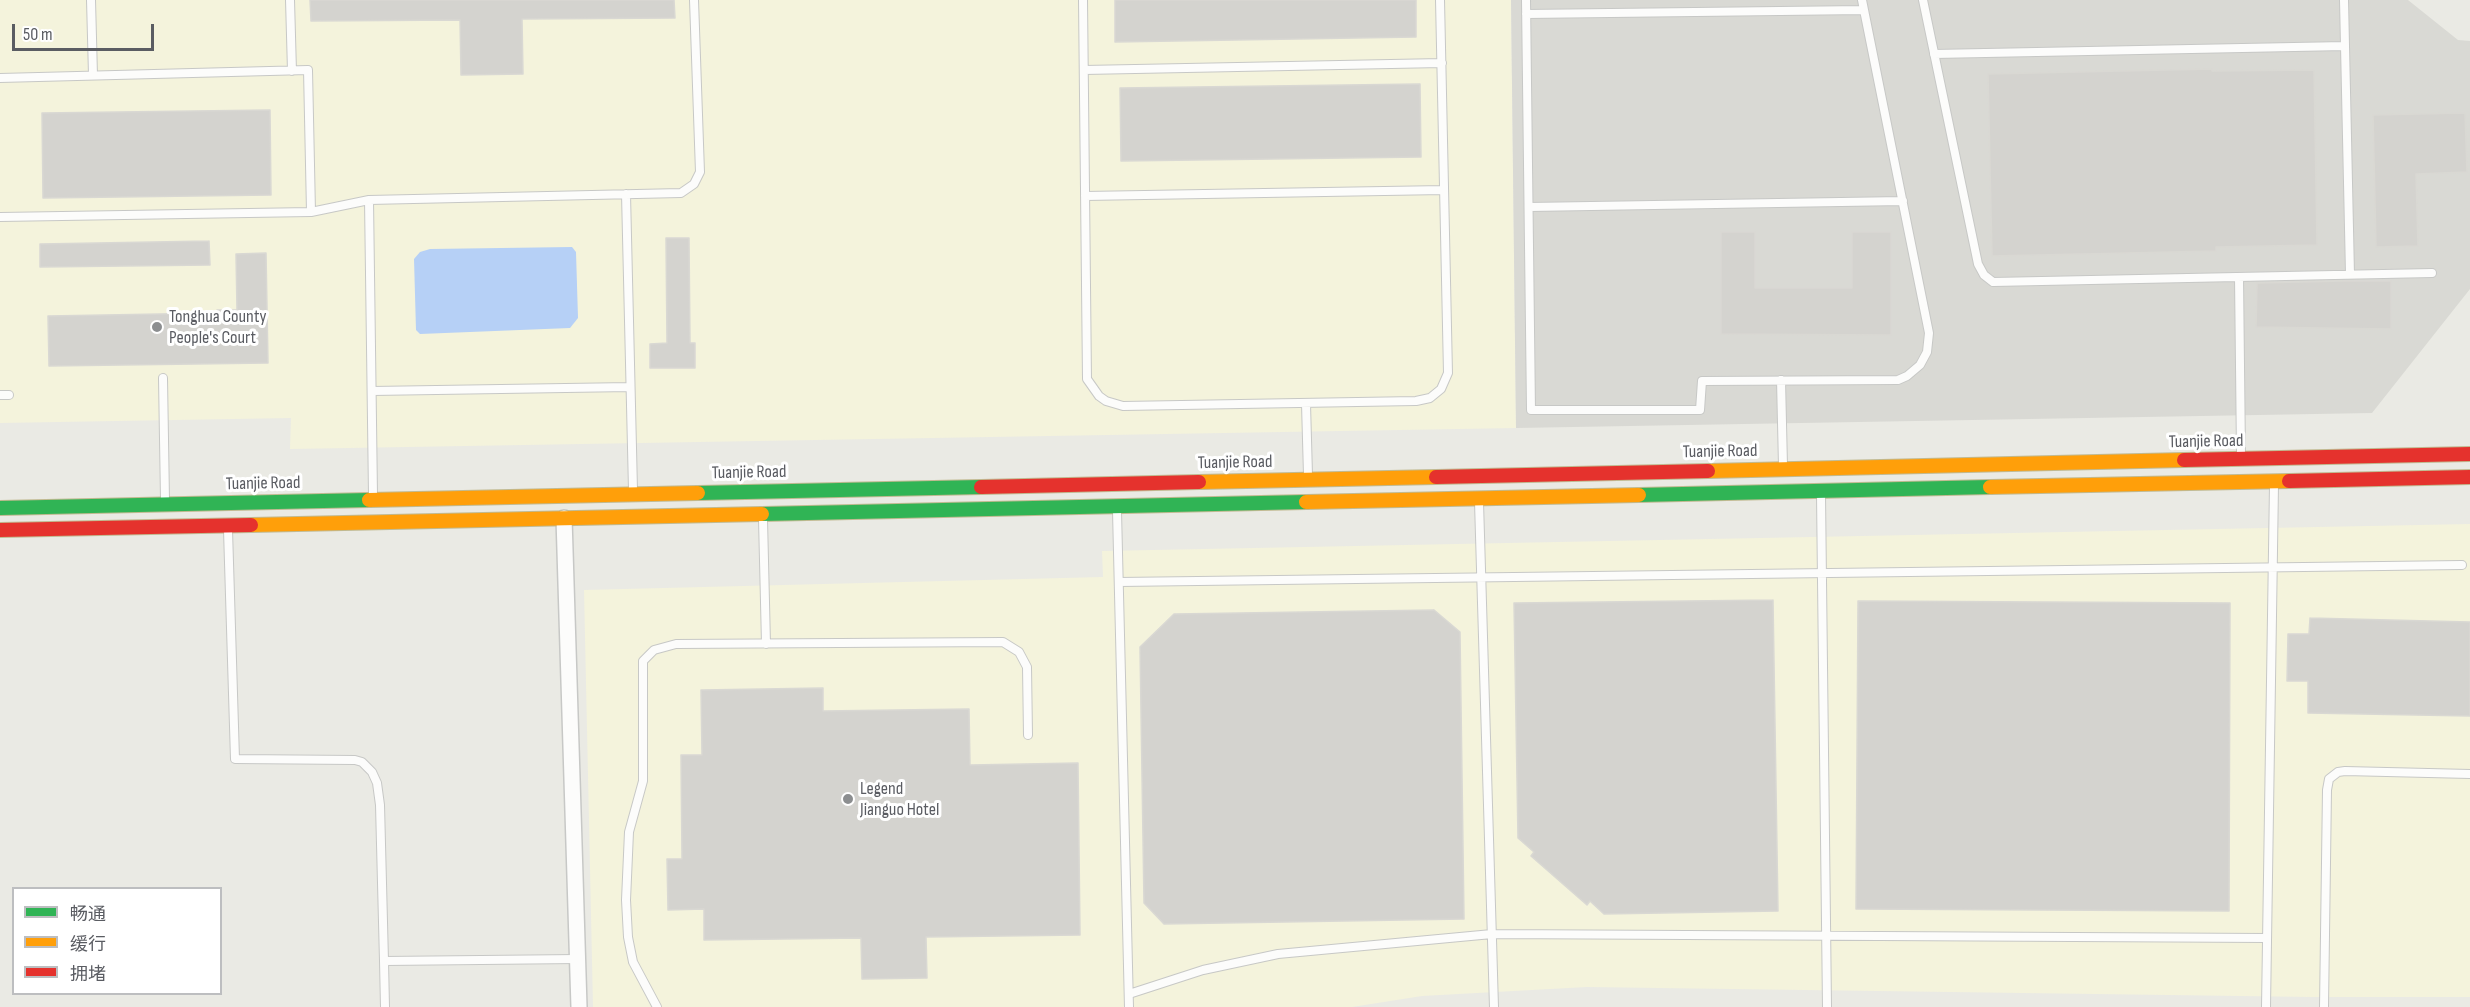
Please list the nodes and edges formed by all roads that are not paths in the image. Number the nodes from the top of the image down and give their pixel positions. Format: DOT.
graph roads {
  1 [pos="91,0"];
  2 [pos="290,0"];
  3 [pos="694,0"];
  4 [pos="1083,0"];
  5 [pos="1440,0"];
  6 [pos="1526,0"];
  7 [pos="1862,0"];
  8 [pos="1923,0"];
  9 [pos="2344,0"];
  10 [pos="1864,10"];
  11 [pos="1526,14"];
  12 [pos="2345,46"];
  13 [pos="1934,54"];
  14 [pos="1442,63"];
  15 [pos="292,70"];
  16 [pos="1084,70"];
  17 [pos="93,75"];
  18 [pos="0,78"];
  19 [pos="1444,190"];
  20 [pos="626,194"];
  21 [pos="1085,196"];
  22 [pos="369,200"];
  23 [pos="1903,201"];
  24 [pos="1529,207"];
  25 [pos="311,212"];
  26 [pos="0,217"];
  27 [pos="2432,273"];
  28 [pos="2350,274"];
  29 [pos="2239,277"];
  30 [pos="163,378"];
  31 [pos="1781,381"];
  32 [pos="630,387"];
  33 [pos="372,391"];
  34 [pos="1306,405"];
  35 [pos="2470,454"];
  36 [pos="2241,459"];
  37 [pos="1784,469"];
  38 [pos="2470,477"];
  39 [pos="1308,479"];
  40 [pos="2274,481"];
  41 [pos="1821,490"];
  42 [pos="633,494"];
  43 [pos="1479,498"];
  44 [pos="373,500"];
  45 [pos="165,504"];
  46 [pos="1117,506"];
  47 [pos="0,508"];
  48 [pos="763,514"];
  49 [pos="564,518"];
  50 [pos="228,525"];
  51 [pos="0,530"];
  52 [pos="2462,565"];
  53 [pos="2273,567"];
  54 [pos="1822,573"];
  55 [pos="1481,578"];
  56 [pos="1119,582"];
  57 [pos="766,644"];
  58 [pos="1028,735"];
  59 [pos="2470,774"];
  60 [pos="1492,934"];
  61 [pos="1826,936"];
  62 [pos="2267,938"];
  63 [pos="578,959"];
  64 [pos="384,961"];
  65 [pos="1129,994"];
  66 [pos="385,1007"];
  67 [pos="579,1007"];
  68 [pos="657,1007"];
  69 [pos="1129,1007"];
  70 [pos="1494,1007"];
  71 [pos="1827,1007"];
  72 [pos="2266,1007"];
  73 [pos="2324,1007"];
  1 -- 17 [label="lane"];
  2 -- 15 [label="lane"];
  3 -- 20 [label="lane"];
  4 -- 16 [label="lane"];
  5 -- 14 [label="lane"];
  6 -- 11 [label="lane"];
  7 -- 10 [label="lane"];
  8 -- 13 [label="lane"];
  9 -- 12 [label="lane"];
  10 -- 11 [label="lane"];
  10 -- 23 [label="lane"];
  11 -- 24 [label="lane"];
  12 -- 13 [label="lane"];
  12 -- 28 [label="lane"];
  13 -- 29 [label="lane"];
  14 -- 16 [label="lane"];
  14 -- 19 [label="lane"];
  15 -- 17 [label="lane"];
  15 -- 25 [label="lane"];
  16 -- 21 [label="lane"];
  17 -- 18 [label="lane"];
  19 -- 21 [label="lane"];
  19 -- 34 [label="lane"];
  20 -- 22 [label="lane"];
  20 -- 32 [label="lane"];
  21 -- 34 [label="lane"];
  22 -- 25 [label="lane"];
  22 -- 33 [label="lane"];
  23 -- 24 [label="lane"];
  23 -- 31 [label="lane"];
  24 -- 31 [label="lane"];
  25 -- 26 [label="lane"];
  27 -- 28 [label="lane"];
  28 -- 29 [label="lane"];
  29 -- 36 [label="lane"];
  30 -- 45 [label="lane"];
  31 -- 37 [label="lane"];
  32 -- 33 [label="lane"];
  32 -- 42 [label="lane"];
  33 -- 44 [label="lane"];
  34 -- 39 [label="lane"];
  35 -- 36 [label="highway, Tuanjie Road"];
  36 -- 37 [label="highway, Tuanjie Road"];
  37 -- 39 [label="highway, Tuanjie Road"];
  38 -- 40 [label="highway"];
  39 -- 42 [label="highway, Tuanjie Road"];
  40 -- 41 [label="highway"];
  40 -- 53 [label="lane"];
  41 -- 43 [label="highway"];
  41 -- 54 [label="lane"];
  42 -- 44 [label="highway, Tuanjie Road"];
  43 -- 46 [label="highway"];
  43 -- 55 [label="lane"];
  44 -- 45 [label="highway, Tuanjie Road"];
  45 -- 47 [label="highway, Tuanjie Road"];
  46 -- 48 [label="highway"];
  46 -- 56 [label="lane"];
  48 -- 49 [label="highway"];
  48 -- 57 [label="lane"];
  49 -- 50 [label="highway"];
  49 -- 63 [label="street"];
  50 -- 51 [label="highway"];
  50 -- 64 [label="lane"];
  52 -- 53 [label="lane"];
  53 -- 54 [label="lane"];
  53 -- 62 [label="lane"];
  54 -- 55 [label="lane"];
  54 -- 61 [label="lane"];
  55 -- 56 [label="lane"];
  55 -- 60 [label="lane"];
  56 -- 65 [label="lane"];
  57 -- 58 [label="lane"];
  57 -- 68 [label="lane"];
  59 -- 73 [label="lane"];
  60 -- 61 [label="lane"];
  60 -- 65 [label="lane"];
  60 -- 70 [label="lane"];
  61 -- 62 [label="lane"];
  61 -- 71 [label="lane"];
  62 -- 72 [label="lane"];
  63 -- 64 [label="lane"];
  63 -- 67 [label="street"];
  64 -- 66 [label="lane"];
  65 -- 69 [label="lane"];
}
